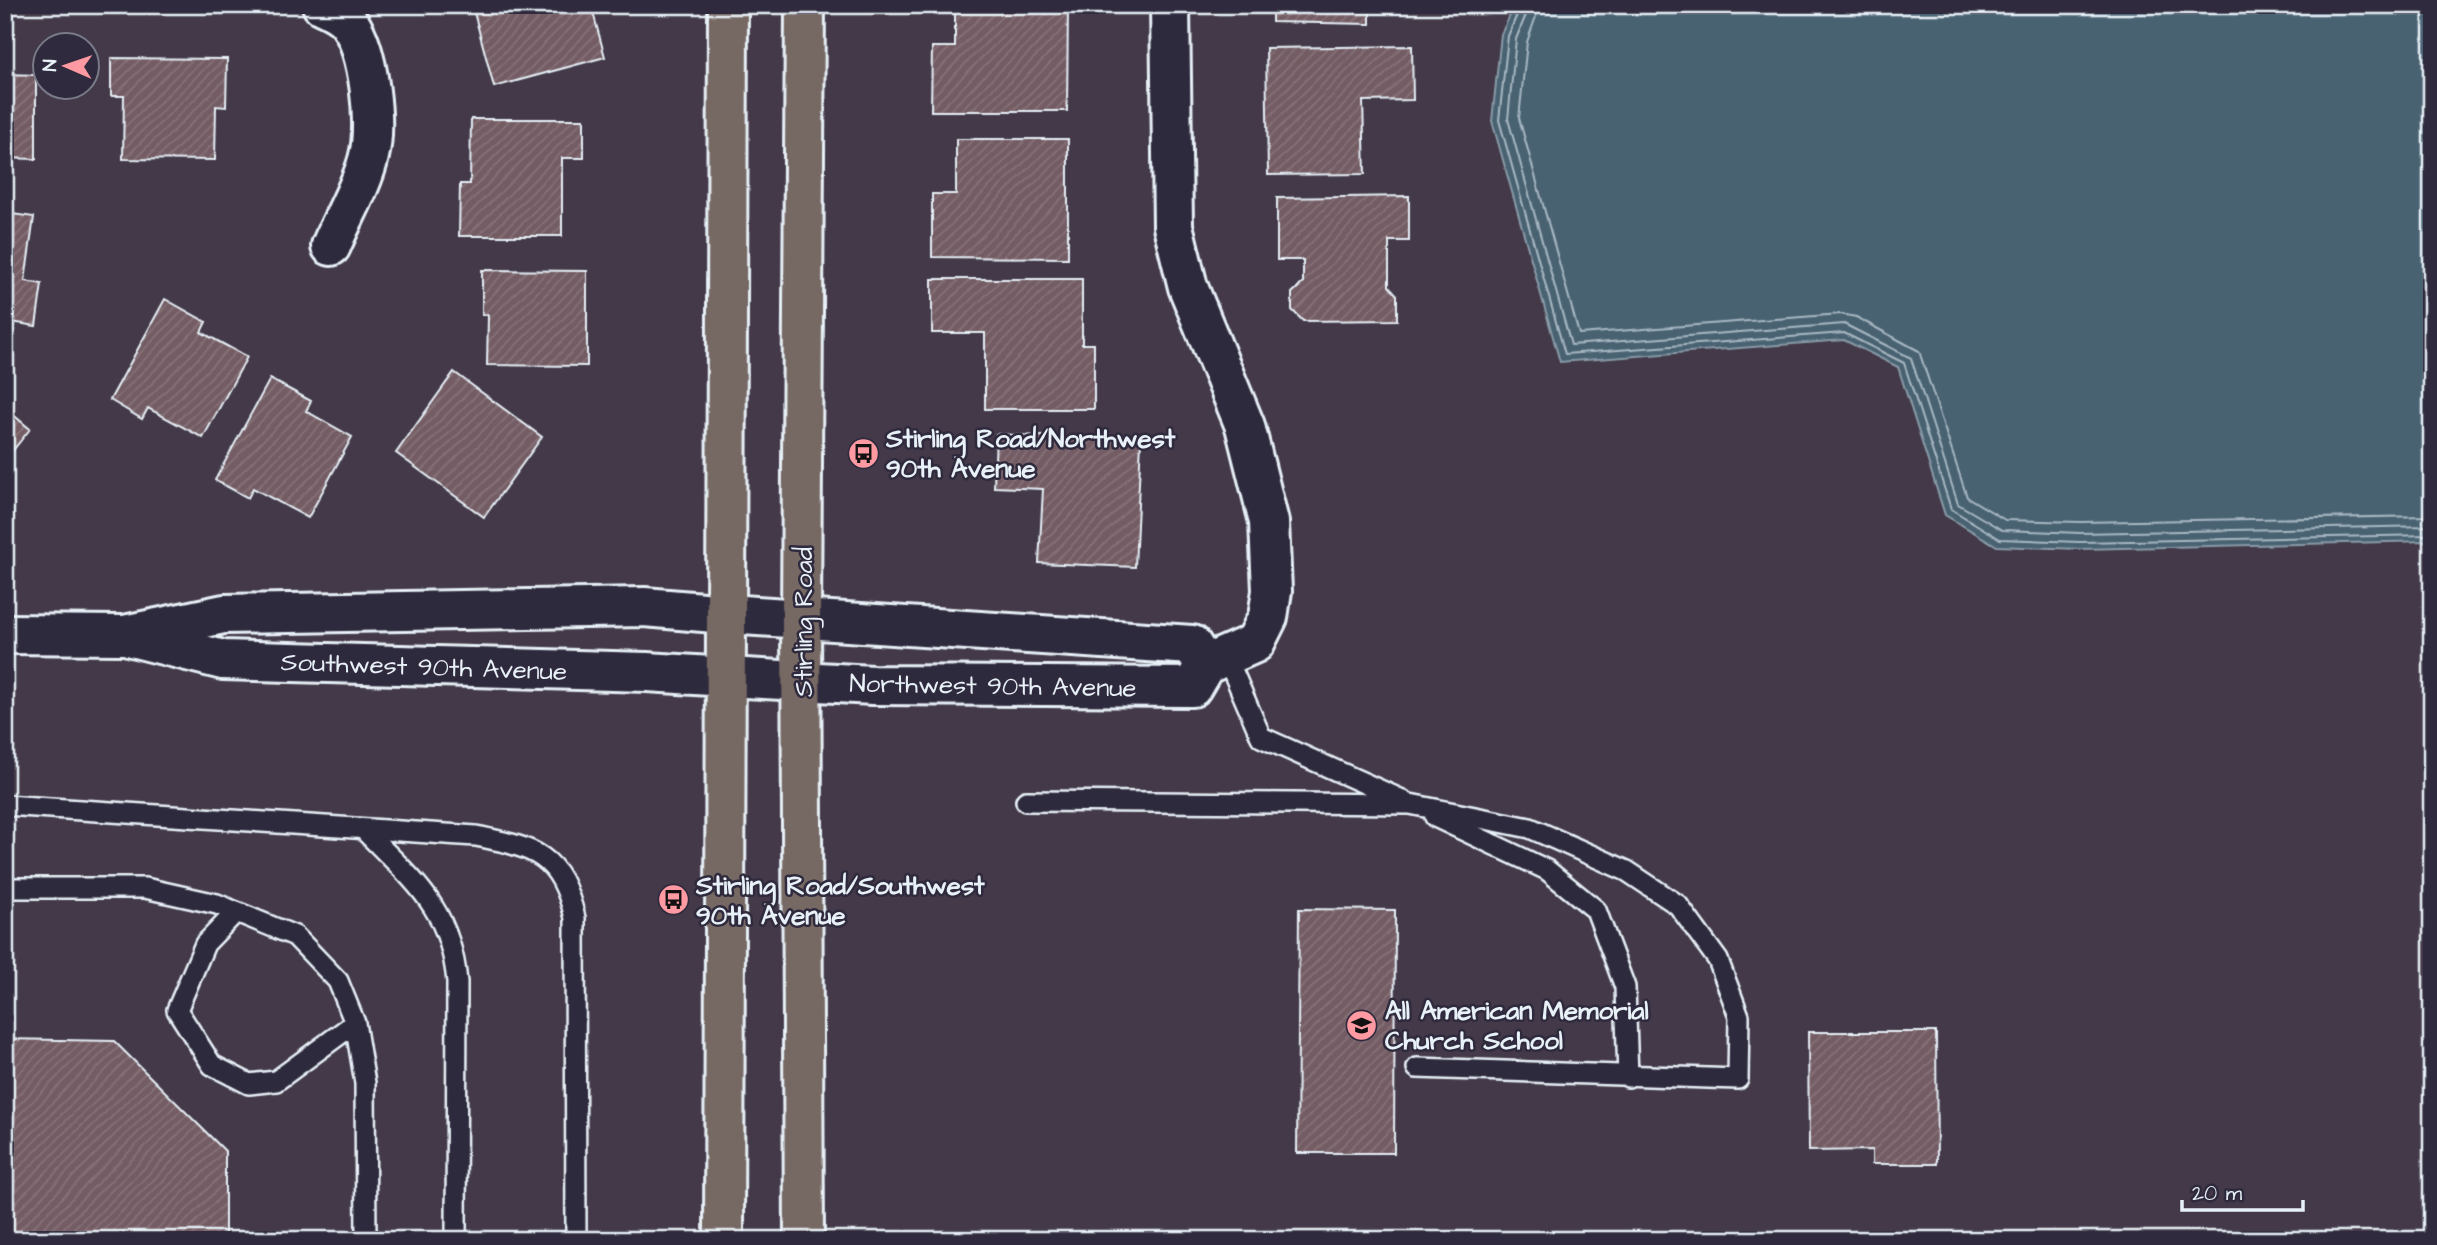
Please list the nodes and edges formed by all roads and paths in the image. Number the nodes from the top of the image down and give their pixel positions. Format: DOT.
graph roads {
  1 [pos="728,5"];
  2 [pos="805,5"];
  3 [pos="1170,5"];
  4 [pos="335,14"];
  5 [pos="331,246"];
  6 [pos="727,614"];
  7 [pos="801,617"];
  8 [pos="5,634"];
  9 [pos="124,635"];
  10 [pos="1216,662"];
  11 [pos="727,677"];
  12 [pos="803,682"];
  13 [pos="1026,800"];
  14 [pos="1410,804"];
  15 [pos="5,805"];
  16 [pos="363,830"];
  17 [pos="5,888"];
  18 [pos="236,912"];
  19 [pos="355,1023"];
  20 [pos="1417,1068"];
  21 [pos="1628,1077"];
  22 [pos="366,1240"];
  23 [pos="456,1240"];
  24 [pos="576,1240"];
  25 [pos="724,1240"];
  26 [pos="804,1240"];
  1 -- 6 [label="main road"];
  2 -- 7 [label="main road, Stirling Road"];
  3 -- 10 [label="street, Northwest 90th Avenue"];
  4 -- 5 [label="street"];
  6 -- 7 [label="street, Northwest 90th Avenue"];
  6 -- 9 [label="street, Southwest 90th Avenue"];
  6 -- 11 [label="main road"];
  7 -- 10 [label="street, Northwest 90th Avenue"];
  7 -- 12 [label="main road, Stirling Road"];
  8 -- 9 [label="street, Southwest 90th Avenue"];
  9 -- 11 [label="street, Southwest 90th Avenue"];
  10 -- 12 [label="street, Northwest 90th Avenue"];
  10 -- 14 [label="lane"];
  11 -- 12 [label="street, Northwest 90th Avenue"];
  11 -- 25 [label="main road"];
  12 -- 26 [label="main road, Stirling Road"];
  13 -- 14 [label="lane"];
  14 -- 21 [label="lane"];
  14 -- 21 [label="lane"];
  15 -- 16 [label="lane"];
  16 -- 23 [label="lane"];
  16 -- 24 [label="lane"];
  17 -- 18 [label="lane"];
  18 -- 19 [label="lane"];
  18 -- 19 [label="lane"];
  19 -- 22 [label="lane"];
  20 -- 21 [label="lane"];
}
